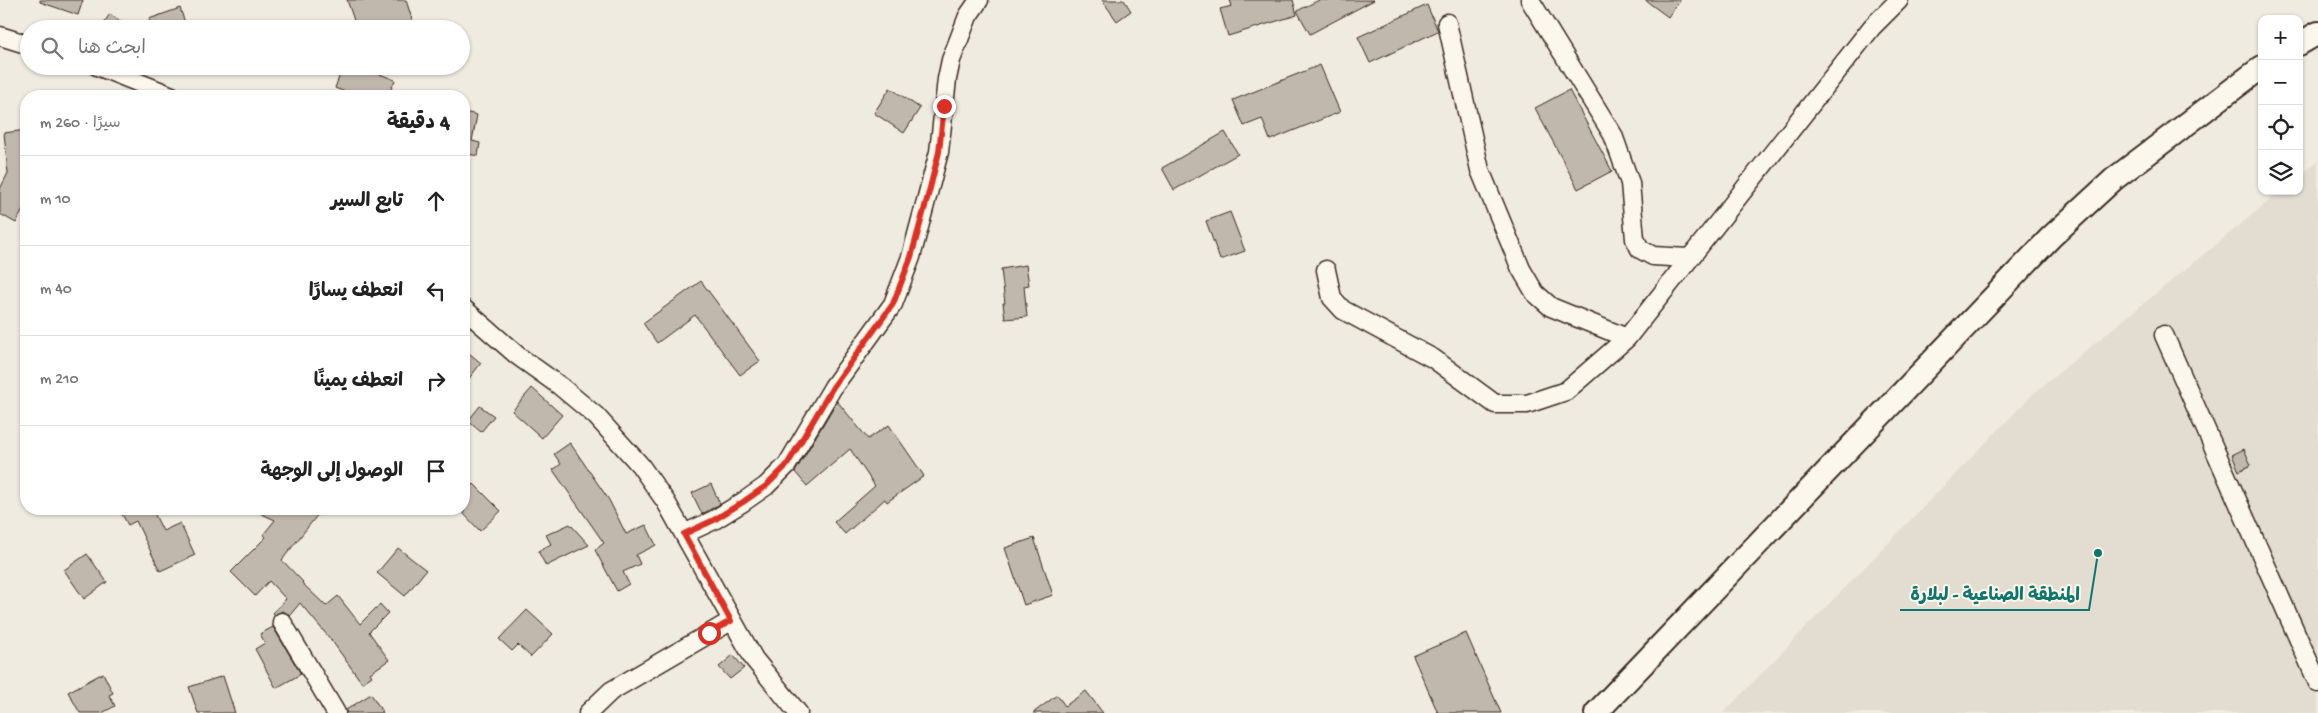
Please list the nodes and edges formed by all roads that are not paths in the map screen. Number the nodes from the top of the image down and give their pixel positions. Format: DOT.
graph roads {
  1 [pos="978,0"];
  2 [pos="1530,0"];
  3 [pos="1899,0"];
  4 [pos="1447,23"];
  5 [pos="2318,33"];
  6 [pos="0,36"];
  7 [pos="20,42"];
  8 [pos="2303,42"];
  9 [pos="2258,71"];
  10 [pos="120,75"];
  11 [pos="157,90"];
  12 [pos="1688,258"];
  13 [pos="1326,270"];
  14 [pos="470,314"];
  15 [pos="2164,335"];
  16 [pos="1627,338"];
  17 [pos="684,534"];
  18 [pos="731,621"];
  19 [pos="282,622"];
  20 [pos="2318,683"];
  21 [pos="336,713"];
  22 [pos="588,713"];
  23 [pos="798,713"];
  24 [pos="1596,713"];
  1 -- 17 [label="street"];
  2 -- 12 [label="street"];
  3 -- 12 [label="street"];
  4 -- 16 [label="street"];
  5 -- 8 [label="main road"];
  6 -- 7 [label="street"];
  9 -- 24 [label="main road"];
  10 -- 11 [label="street"];
  12 -- 16 [label="street"];
  13 -- 16 [label="street"];
  14 -- 17 [label="street"];
  15 -- 20 [label="street"];
  17 -- 18 [label="street"];
  18 -- 22 [label="street"];
  18 -- 23 [label="street"];
  19 -- 21 [label="street"];
}
